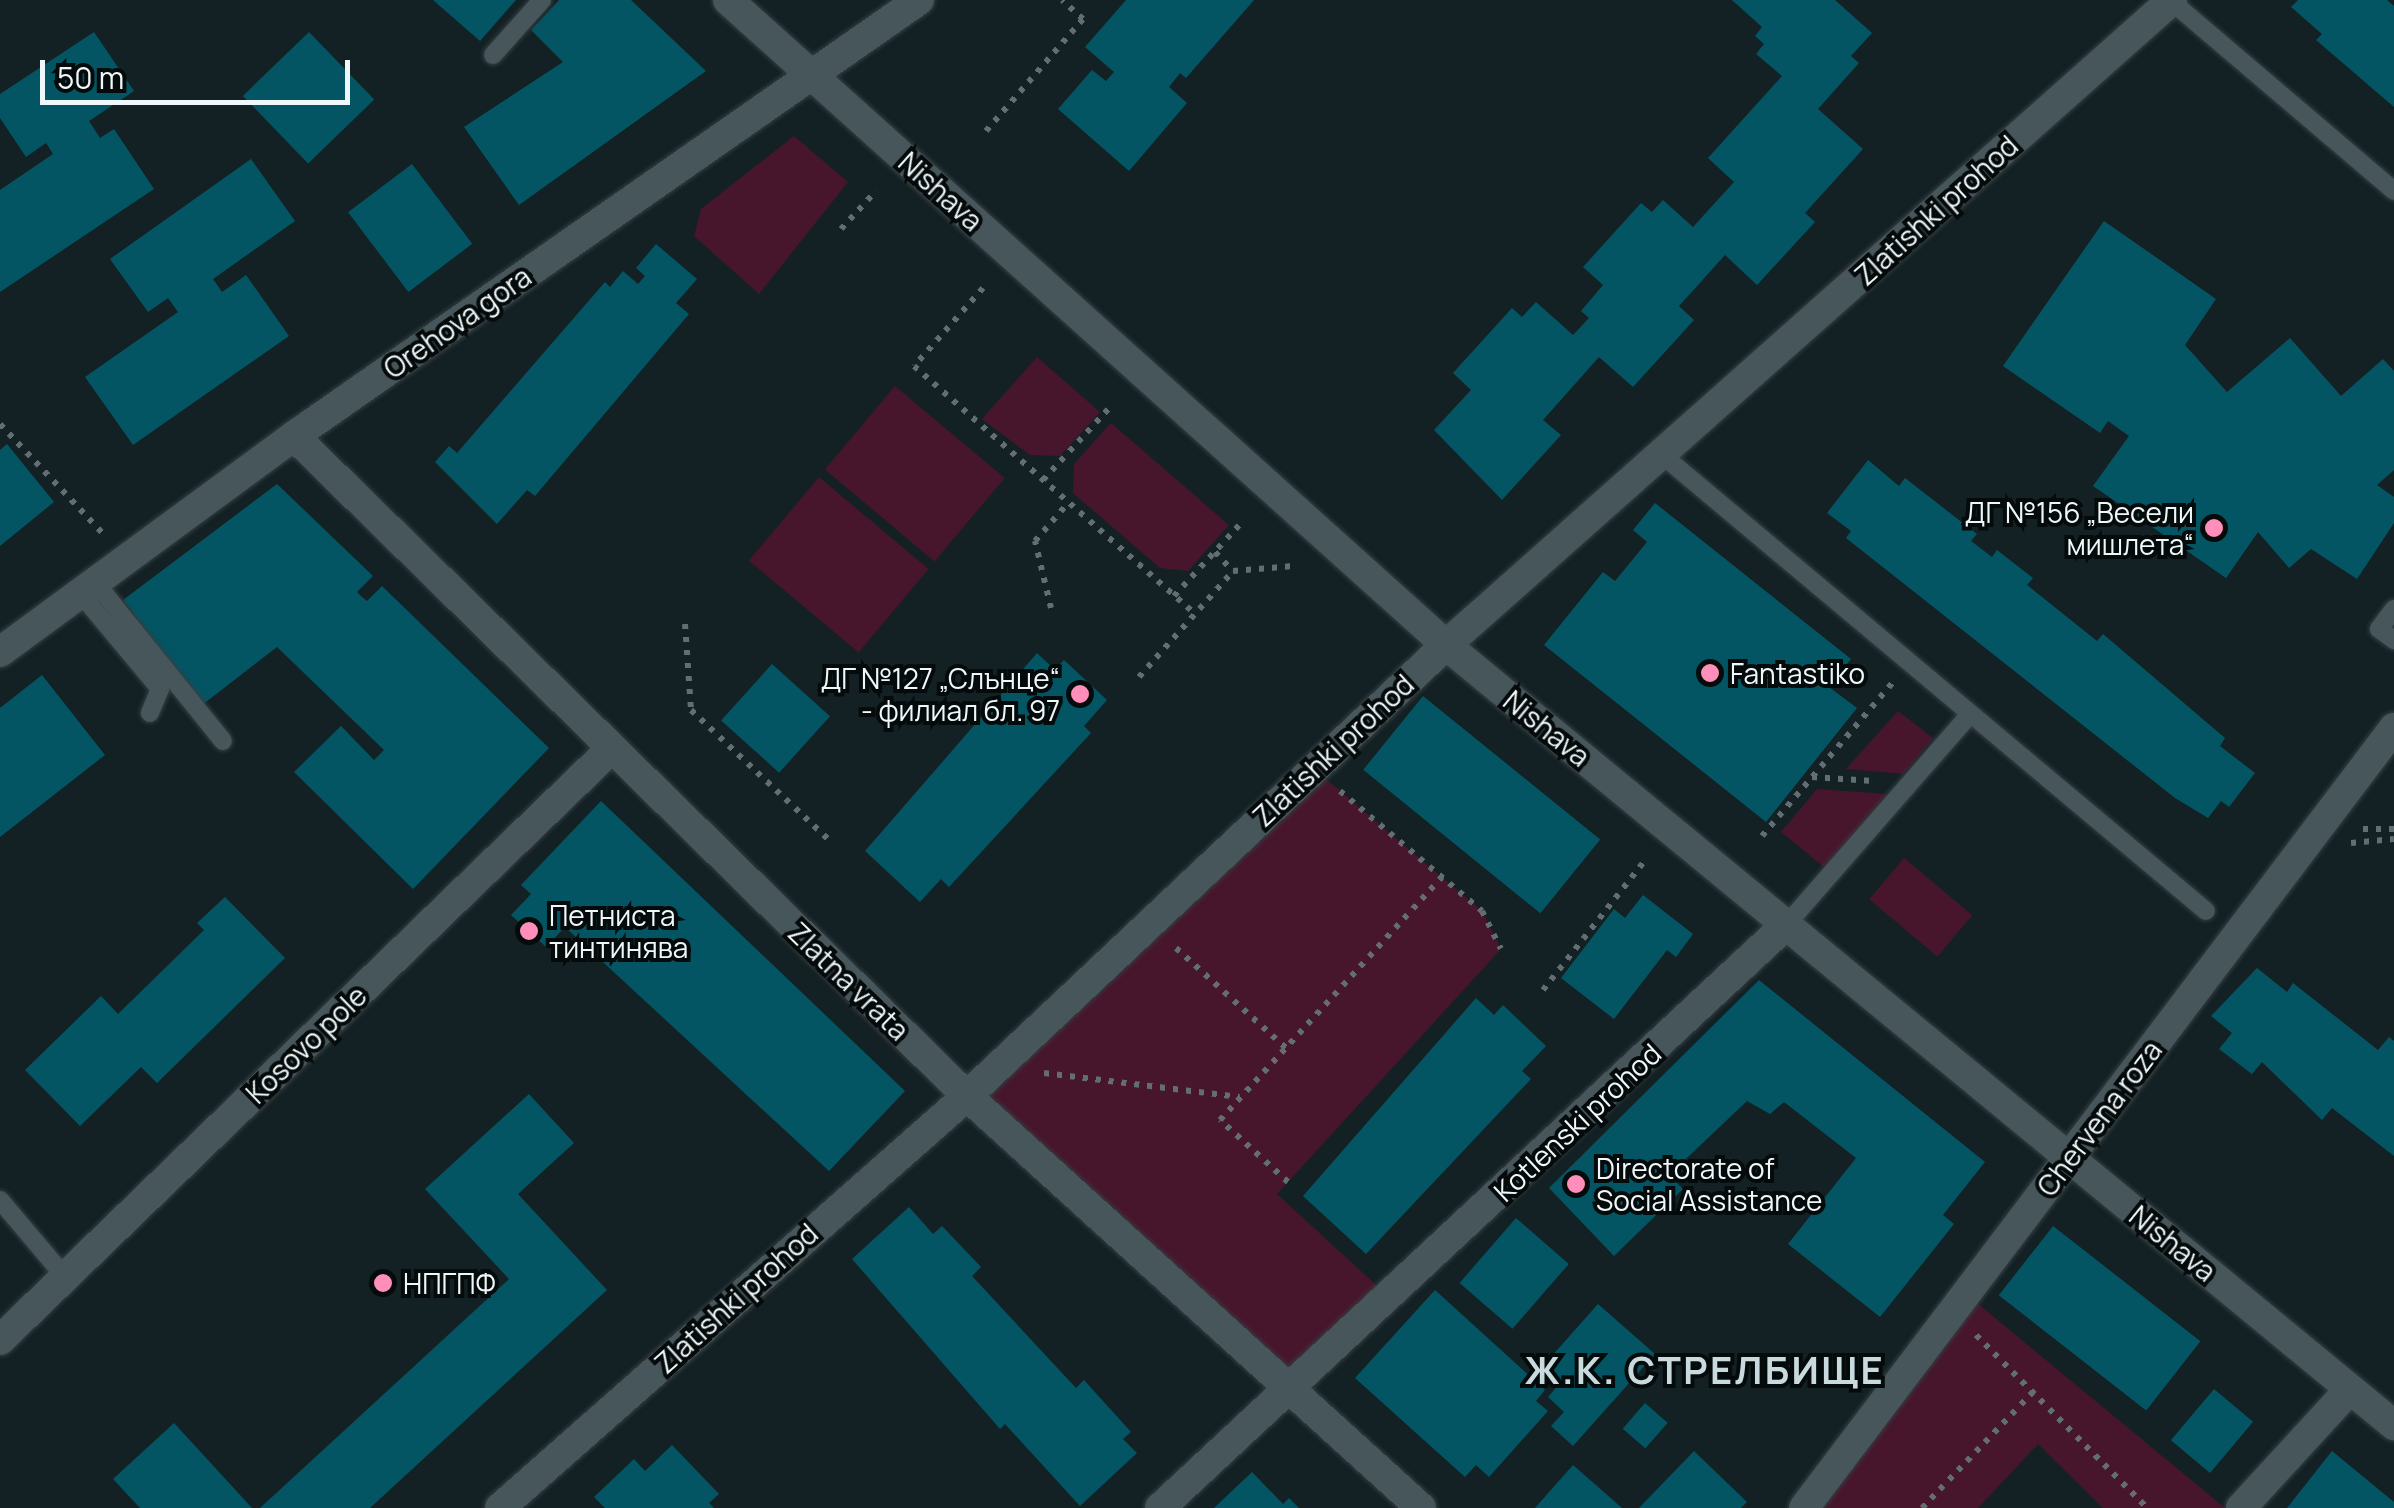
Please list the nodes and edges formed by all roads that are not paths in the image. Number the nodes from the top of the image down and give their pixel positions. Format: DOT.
graph roads {
  1 [pos="542,0"];
  2 [pos="728,0"];
  3 [pos="918,0"];
  4 [pos="2172,0"];
  5 [pos="493,54"];
  6 [pos="810,74"];
  7 [pos="2394,191"];
  8 [pos="294,436"];
  9 [pos="1660,454"];
  10 [pos="88,587"];
  11 [pos="2394,609"];
  12 [pos="2394,640"];
  13 [pos="1446,645"];
  14 [pos="0,652"];
  15 [pos="150,713"];
  16 [pos="1970,714"];
  17 [pos="2394,728"];
  18 [pos="224,741"];
  19 [pos="612,748"];
  20 [pos="2206,912"];
  21 [pos="1787,924"];
  22 [pos="967,1096"];
  23 [pos="2069,1158"];
  24 [pos="0,1200"];
  25 [pos="65,1277"];
  26 [pos="0,1340"];
  27 [pos="1289,1388"];
  28 [pos="2350,1389"];
  29 [pos="2394,1425"];
  30 [pos="500,1508"];
  31 [pos="1160,1508"];
  32 [pos="1421,1508"];
  33 [pos="1804,1508"];
  34 [pos="2241,1508"];
  1 -- 5 [label="lane"];
  2 -- 6 [label="street, Nishava"];
  3 -- 6 [label="street, Orehova gora"];
  4 -- 7 [label="lane"];
  4 -- 9 [label="street, Zlatishki prohod"];
  6 -- 8 [label="street, Orehova gora"];
  6 -- 13 [label="street, Nishava"];
  8 -- 10 [label="street, Orehova gora"];
  8 -- 19 [label="street, Zlatna vrata"];
  9 -- 13 [label="street, Zlatishki prohod"];
  9 -- 16 [label="lane"];
  10 -- 14 [label="street, Orehova gora"];
  10 -- 15 [label="lane"];
  10 -- 18 [label="lane"];
  11 -- 12 [label="lane"];
  13 -- 21 [label="street, Nishava"];
  13 -- 22 [label="street, Zlatishki prohod"];
  16 -- 20 [label="lane"];
  16 -- 21 [label="lane, Kotlenski prohod"];
  17 -- 23 [label="street, Chervena roza"];
  19 -- 22 [label="street, Zlatna vrata"];
  19 -- 25 [label="street, Kosovo pole"];
  21 -- 23 [label="street, Nishava"];
  21 -- 27 [label="street, Kotlenski prohod"];
  22 -- 27 [label="street, Zlatna vrata"];
  22 -- 30 [label="street, Zlatishki prohod"];
  23 -- 28 [label="street, Nishava"];
  23 -- 33 [label="street, Chervena roza"];
  24 -- 25 [label="lane"];
  25 -- 26 [label="street, Kosovo pole"];
  27 -- 31 [label="street, Kotlenski prohod"];
  27 -- 32 [label="street, Zlatna vrata"];
  28 -- 29 [label="street, Nishava"];
  28 -- 34 [label="street"];
}
